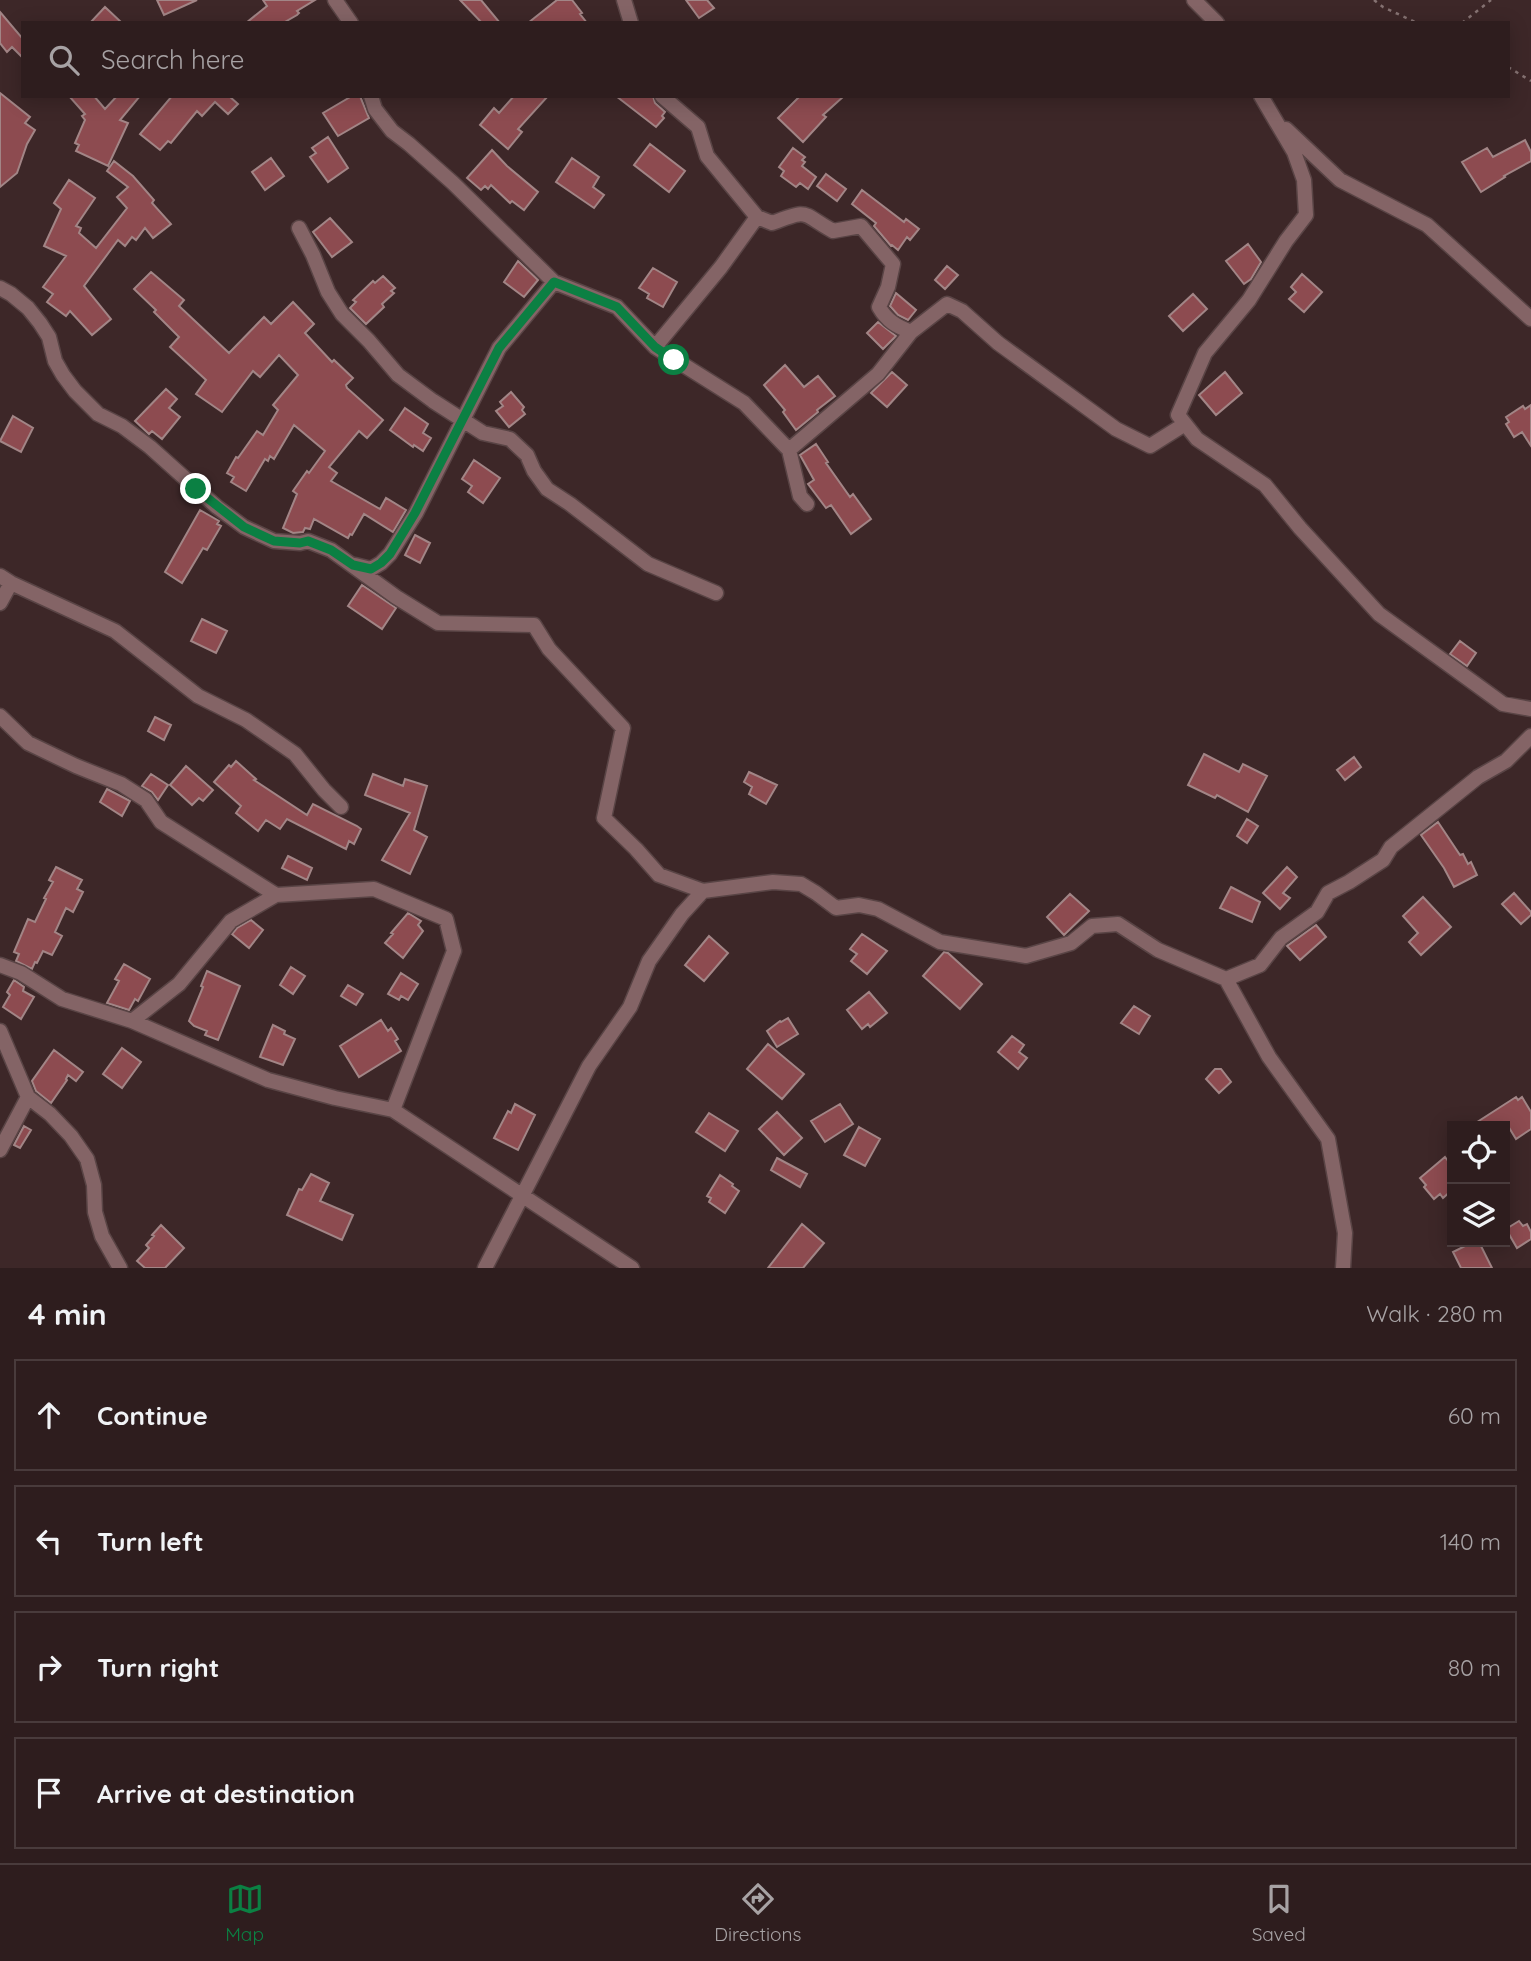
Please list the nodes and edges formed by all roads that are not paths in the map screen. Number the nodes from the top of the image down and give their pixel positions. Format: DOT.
graph roads {
  1 [pos="335,0"];
  2 [pos="624,0"];
  3 [pos="1194,0"];
  4 [pos="350,21"];
  5 [pos="630,21"];
  6 [pos="1215,21"];
  7 [pos="372,98"];
  8 [pos="664,98"];
  9 [pos="1262,98"];
  10 [pos="1272,116"];
  11 [pos="757,217"];
  12 [pos="299,228"];
  13 [pos="554,282"];
  14 [pos="0,288"];
  15 [pos="1531,319"];
  16 [pos="911,332"];
  17 [pos="655,347"];
  18 [pos="463,421"];
  19 [pos="1185,424"];
  20 [pos="789,450"];
  21 [pos="807,504"];
  22 [pos="353,565"];
  23 [pos="6,579"];
  24 [pos="716,593"];
  25 [pos="0,603"];
  26 [pos="1531,709"];
  27 [pos="0,716"];
  28 [pos="1531,736"];
  29 [pos="341,807"];
  30 [pos="703,891"];
  31 [pos="276,895"];
  32 [pos="0,965"];
  33 [pos="1226,979"];
  34 [pos="132,1021"];
  35 [pos="0,1031"];
  36 [pos="28,1097"];
  37 [pos="393,1110"];
  38 [pos="0,1150"];
  39 [pos="523,1194"];
  40 [pos="120,1268"];
  41 [pos="485,1268"];
  42 [pos="632,1268"];
  43 [pos="1343,1268"];
  1 -- 4 [label="street"];
  2 -- 5 [label="street"];
  3 -- 6 [label="street"];
  7 -- 13 [label="street"];
  8 -- 11 [label="street"];
  9 -- 10 [label="street"];
  10 -- 15 [label="street"];
  10 -- 19 [label="street"];
  11 -- 16 [label="street"];
  11 -- 17 [label="street"];
  12 -- 18 [label="street"];
  13 -- 17 [label="street"];
  13 -- 18 [label="street"];
  14 -- 22 [label="street"];
  16 -- 19 [label="street"];
  16 -- 20 [label="street"];
  17 -- 20 [label="street"];
  18 -- 22 [label="street"];
  18 -- 24 [label="street"];
  19 -- 26 [label="street"];
  20 -- 21 [label="street"];
  22 -- 30 [label="street"];
  23 -- 25 [label="street"];
  23 -- 29 [label="street"];
  27 -- 31 [label="street"];
  28 -- 33 [label="street"];
  30 -- 33 [label="street"];
  30 -- 39 [label="street"];
  31 -- 34 [label="street"];
  31 -- 37 [label="street"];
  32 -- 34 [label="street"];
  33 -- 43 [label="street"];
  34 -- 37 [label="street"];
  35 -- 36 [label="street"];
  36 -- 38 [label="street"];
  36 -- 40 [label="street"];
  37 -- 39 [label="street"];
  39 -- 41 [label="street"];
  39 -- 42 [label="street"];
}
